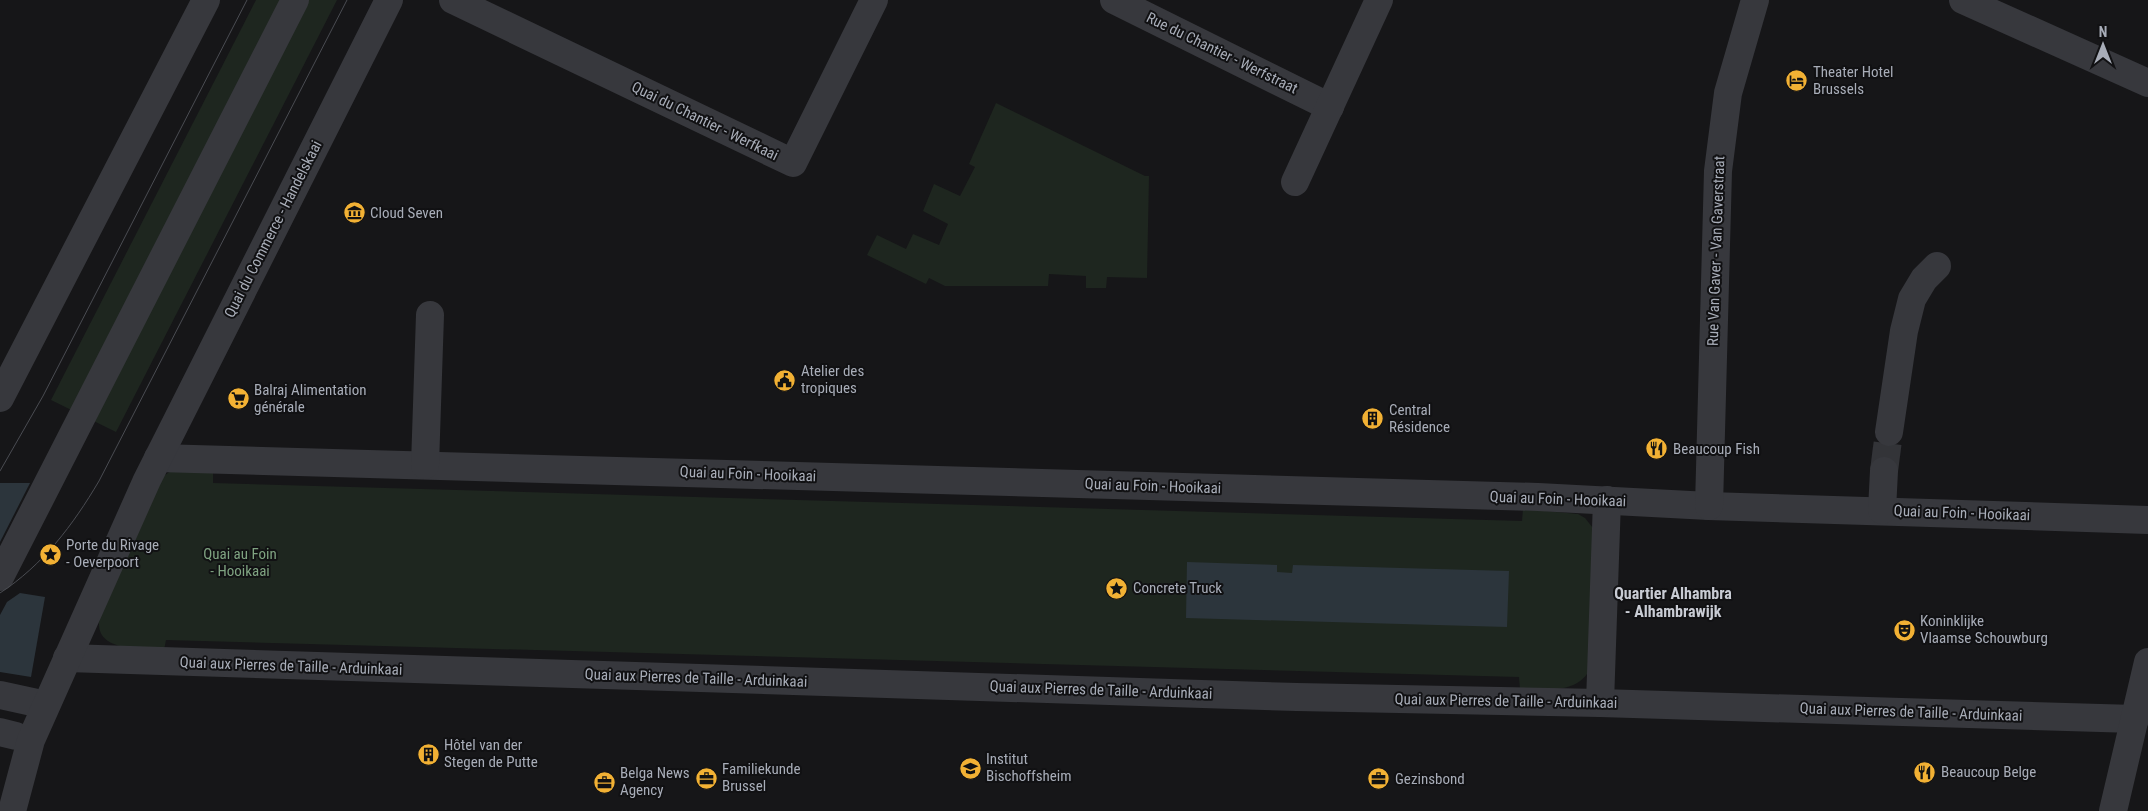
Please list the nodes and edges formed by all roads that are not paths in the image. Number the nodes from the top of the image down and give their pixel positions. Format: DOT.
graph roads {
  1 [pos="206,0"];
  2 [pos="295,0"];
  3 [pos="389,0"];
  4 [pos="453,0"];
  5 [pos="874,0"];
  6 [pos="1114,0"];
  7 [pos="1379,0"];
  8 [pos="1755,0"];
  9 [pos="1964,0"];
  10 [pos="2148,83"];
  11 [pos="1330,106"];
  12 [pos="1296,182"];
  13 [pos="1937,266"];
  14 [pos="430,315"];
  15 [pos="0,398"];
  16 [pos="1889,432"];
  17 [pos="158,458"];
  18 [pos="425,465"];
  19 [pos="1884,471"];
  20 [pos="1607,500"];
  21 [pos="1709,506"];
  22 [pos="1882,510"];
  23 [pos="2148,520"];
  24 [pos="0,577"];
  25 [pos="67,658"];
  26 [pos="2148,662"];
  27 [pos="0,695"];
  28 [pos="1600,703"];
  29 [pos="46,705"];
  30 [pos="2135,719"];
  31 [pos="12,811"];
  32 [pos="2113,811"];
  1 -- 15 [label="street"];
  2 -- 24 [label="street"];
  3 -- 17 [label="street, Quai du Commerce - Handelskaai"];
  4 -- 5 [label="street, Quai du Chantier - Werfkaai"];
  6 -- 11 [label="street, Rue du Chantier - Werfstraat"];
  7 -- 11 [label="street"];
  8 -- 21 [label="street, Rue Van Gaver - Van Gaverstraat"];
  9 -- 10 [label="street"];
  11 -- 12 [label="street"];
  13 -- 16 [label="street"];
  14 -- 18 [label="street"];
  17 -- 18 [label="street, Quai au Foin - Hooikaai"];
  17 -- 25 [label="street"];
  18 -- 20 [label="street, Quai au Foin - Hooikaai"];
  19 -- 22 [label="street"];
  20 -- 21 [label="street, Quai au Foin - Hooikaai"];
  20 -- 28 [label="street"];
  21 -- 22 [label="street, Quai au Foin - Hooikaai"];
  22 -- 23 [label="street, Quai au Foin - Hooikaai"];
  25 -- 28 [label="street, Quai aux Pierres de Taille - Arduinkaai"];
  25 -- 29 [label="street"];
  26 -- 30 [label="street"];
  27 -- 29 [label="street"];
  28 -- 30 [label="street, Quai aux Pierres de Taille - Arduinkaai"];
  29 -- 31 [label="street"];
  30 -- 32 [label="street"];
}
